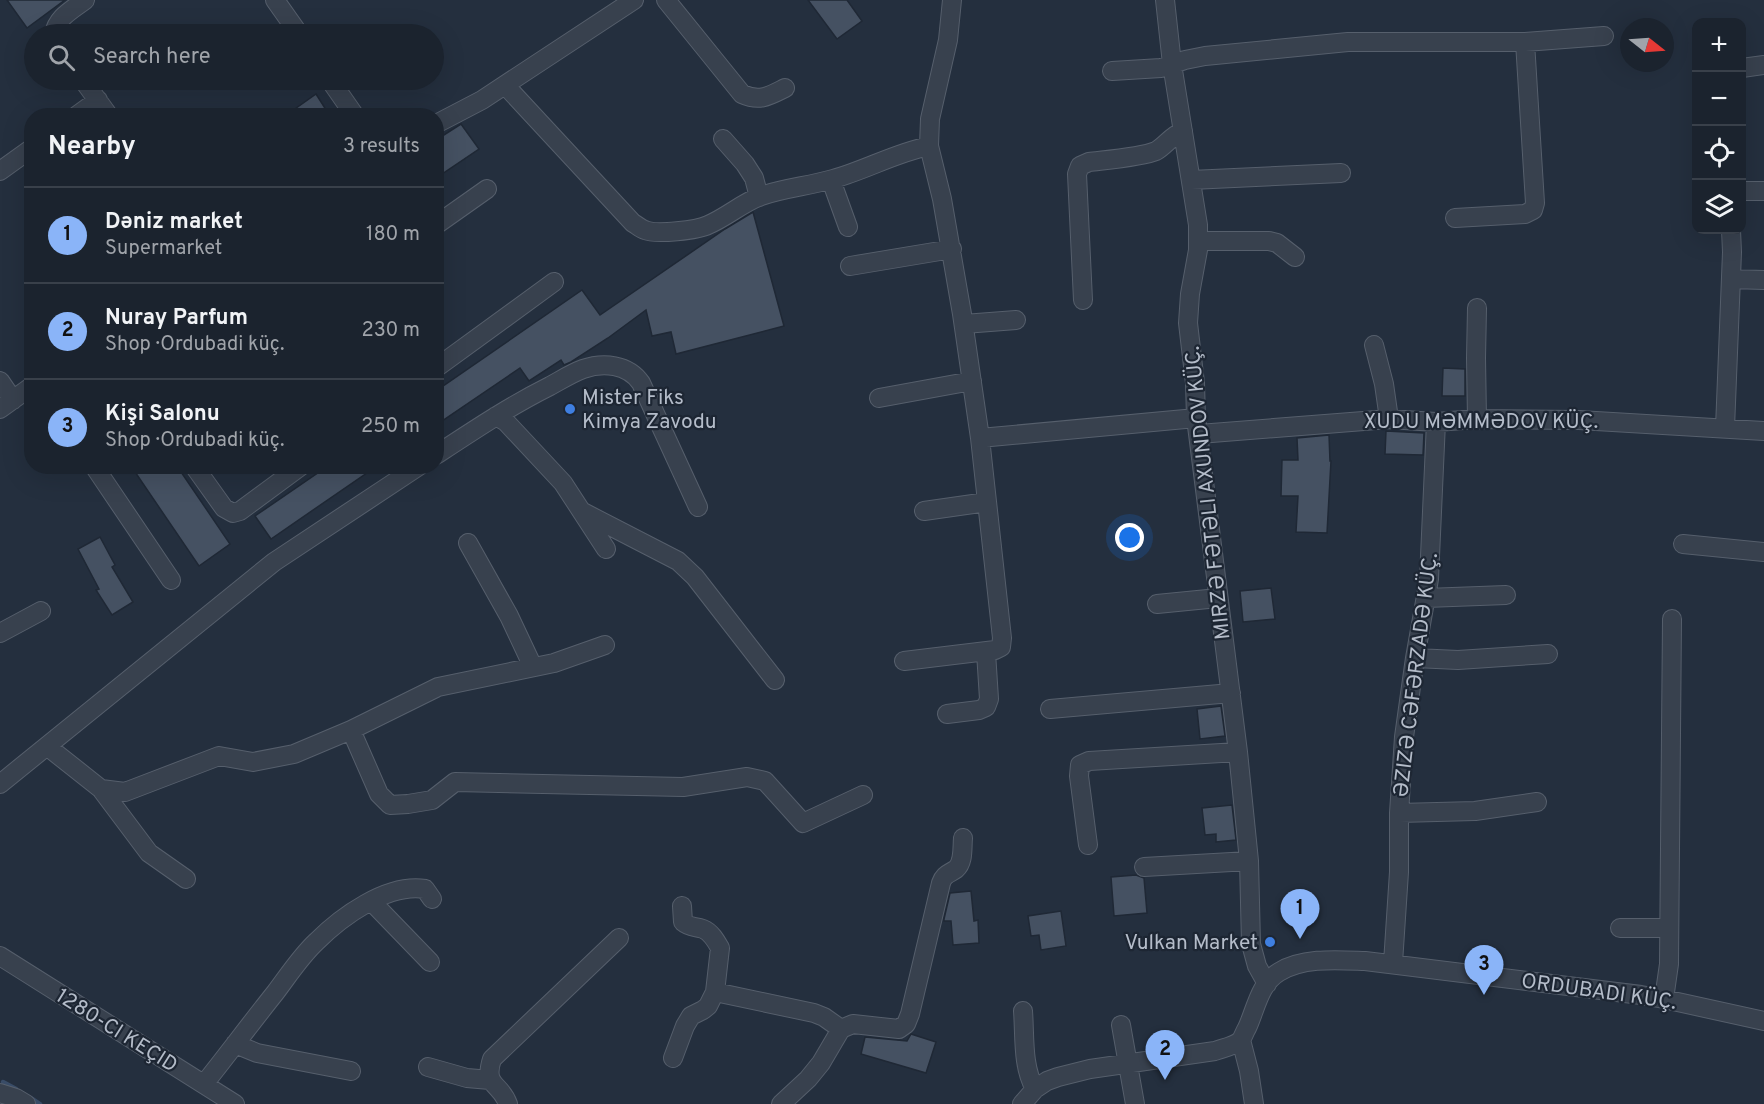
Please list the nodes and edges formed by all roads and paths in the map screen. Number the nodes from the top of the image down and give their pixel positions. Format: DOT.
graph roads {
  1 [pos="86,0"];
  2 [pos="275,0"];
  3 [pos="633,0"];
  4 [pos="666,0"];
  5 [pos="952,0"];
  6 [pos="1165,0"];
  7 [pos="57,24"];
  8 [pos="292,24"];
  9 [pos="1604,36"];
  10 [pos="1525,42"];
  11 [pos="1172,64"];
  12 [pos="1764,66"];
  13 [pos="1746,68"];
  14 [pos="1112,71"];
  15 [pos="505,85"];
  16 [pos="785,88"];
  17 [pos="90,90"];
  18 [pos="337,90"];
  19 [pos="98,100"];
  20 [pos="87,108"];
  21 [pos="104,108"];
  22 [pos="349,108"];
  23 [pos="444,119"];
  24 [pos="1183,131"];
  25 [pos="723,139"];
  26 [pos="929,146"];
  27 [pos="24,154"];
  28 [pos="0,171"];
  29 [pos="1341,173"];
  30 [pos="831,180"];
  31 [pos="1191,180"];
  32 [pos="487,189"];
  33 [pos="1746,191"];
  34 [pos="1764,191"];
  35 [pos="759,197"];
  36 [pos="1455,218"];
  37 [pos="444,219"];
  38 [pos="848,227"];
  39 [pos="1731,234"];
  40 [pos="1198,241"];
  41 [pos="952,249"];
  42 [pos="1295,257"];
  43 [pos="850,266"];
  44 [pos="1731,279"];
  45 [pos="1764,280"];
  46 [pos="554,282"];
  47 [pos="1083,300"];
  48 [pos="1477,308"];
  49 [pos="1016,320"];
  50 [pos="964,324"];
  51 [pos="1374,345"];
  52 [pos="444,362"];
  53 [pos="0,381"];
  54 [pos="972,381"];
  55 [pos="24,392"];
  56 [pos="879,398"];
  57 [pos="7,404"];
  58 [pos="496,416"];
  59 [pos="1389,419"];
  60 [pos="1477,419"];
  61 [pos="1436,422"];
  62 [pos="1197,426"];
  63 [pos="1725,428"];
  64 [pos="1764,430"];
  65 [pos="980,438"];
  66 [pos="444,450"];
  67 [pos="99,474"];
  68 [pos="200,474"];
  69 [pos="289,474"];
  70 [pos="407,474"];
  71 [pos="987,502"];
  72 [pos="698,507"];
  73 [pos="924,511"];
  74 [pos="583,512"];
  75 [pos="468,543"];
  76 [pos="1683,544"];
  77 [pos="606,549"];
  78 [pos="1764,552"];
  79 [pos="171,580"];
  80 [pos="1506,595"];
  81 [pos="1218,598"];
  82 [pos="1426,598"];
  83 [pos="1157,604"];
  84 [pos="41,611"];
  85 [pos="1672,619"];
  86 [pos="0,633"];
  87 [pos="605,645"];
  88 [pos="986,652"];
  89 [pos="1548,654"];
  90 [pos="1415,658"];
  91 [pos="904,661"];
  92 [pos="533,667"];
  93 [pos="776,680"];
  94 [pos="1231,693"];
  95 [pos="1050,708"];
  96 [pos="947,714"];
  97 [pos="351,730"];
  98 [pos="48,747"];
  99 [pos="1238,752"];
  100 [pos="0,784"];
  101 [pos="101,789"];
  102 [pos="863,795"];
  103 [pos="1537,802"];
  104 [pos="1399,813"];
  105 [pos="963,838"];
  106 [pos="1088,845"];
  107 [pos="1249,861"];
  108 [pos="1144,867"];
  109 [pos="186,879"];
  110 [pos="432,899"];
  111 [pos="371,901"];
  112 [pos="682,906"];
  113 [pos="1620,928"];
  114 [pos="1669,928"];
  115 [pos="619,938"];
  116 [pos="0,956"];
  117 [pos="430,962"];
  118 [pos="1393,963"];
  119 [pos="1266,984"];
  120 [pos="716,992"];
  121 [pos="1664,999"];
  122 [pos="1023,1011"];
  123 [pos="1764,1021"];
  124 [pos="1121,1025"];
  125 [pos="841,1029"];
  126 [pos="1241,1040"];
  127 [pos="235,1044"];
  128 [pos="673,1058"];
  129 [pos="1129,1063"];
  130 [pos="428,1067"];
  131 [pos="351,1071"];
  132 [pos="490,1080"];
  133 [pos="204,1084"];
  134 [pos="1035,1089"];
  135 [pos="0,1093"];
  136 [pos="26,1104"];
  137 [pos="235,1104"];
  138 [pos="508,1104"];
  139 [pos="781,1104"];
  140 [pos="1022,1104"];
  141 [pos="1136,1104"];
  142 [pos="1254,1104"];
  1 -- 7 [label="street"];
  2 -- 8 [label="street"];
  3 -- 15 [label="street"];
  4 -- 16 [label="street"];
  5 -- 26 [label="street"];
  6 -- 11 [label="street, MIRZƏ FƏTƏLI AXUNDOV KÜÇ."];
  9 -- 10 [label="street"];
  10 -- 11 [label="street"];
  10 -- 36 [label="street"];
  11 -- 14 [label="street"];
  11 -- 24 [label="street, MIRZƏ FƏTƏLI AXUNDOV KÜÇ."];
  12 -- 13 [label="street"];
  15 -- 23 [label="street"];
  15 -- 35 [label="street"];
  17 -- 19 [label="street"];
  18 -- 22 [label="street"];
  19 -- 20 [label="street"];
  19 -- 21 [label="street"];
  24 -- 31 [label="street, MIRZƏ FƏTƏLI AXUNDOV KÜÇ."];
  24 -- 47 [label="street"];
  25 -- 35 [label="street"];
  26 -- 30 [label="street"];
  26 -- 41 [label="street"];
  27 -- 28 [label="street"];
  29 -- 31 [label="street"];
  30 -- 35 [label="street"];
  30 -- 38 [label="street"];
  31 -- 40 [label="street, MIRZƏ FƏTƏLI AXUNDOV KÜÇ."];
  32 -- 37 [label="street"];
  33 -- 34 [label="street"];
  39 -- 44 [label="street"];
  40 -- 42 [label="street"];
  40 -- 62 [label="street, MIRZƏ FƏTƏLI AXUNDOV KÜÇ."];
  41 -- 43 [label="street"];
  41 -- 50 [label="street"];
  44 -- 45 [label="street"];
  44 -- 63 [label="street"];
  46 -- 52 [label="street"];
  48 -- 60 [label="street"];
  49 -- 50 [label="street"];
  50 -- 54 [label="street"];
  51 -- 59 [label="street"];
  53 -- 57 [label="street"];
  54 -- 56 [label="street"];
  54 -- 65 [label="street"];
  55 -- 57 [label="street"];
  58 -- 66 [label="street"];
  58 -- 72 [label="street"];
  58 -- 74 [label="street"];
  59 -- 61 [label="street, XUDU MƏMMƏDOV KÜÇ."];
  59 -- 62 [label="street, XUDU MƏMMƏDOV KÜÇ."];
  60 -- 61 [label="street, XUDU MƏMMƏDOV KÜÇ."];
  60 -- 63 [label="street, XUDU MƏMMƏDOV KÜÇ."];
  61 -- 82 [label="street, ƏZIZƏ CƏFƏRZADƏ KÜÇ."];
  62 -- 65 [label="street, XUDU MƏMMƏDOV KÜÇ."];
  62 -- 81 [label="street, MIRZƏ FƏTƏLI AXUNDOV KÜÇ."];
  63 -- 64 [label="street, XUDU MƏMMƏDOV KÜÇ."];
  65 -- 71 [label="street"];
  67 -- 79 [label="street"];
  68 -- 69 [label="street"];
  70 -- 98 [label="street"];
  71 -- 73 [label="street"];
  71 -- 88 [label="street"];
  74 -- 77 [label="street"];
  74 -- 93 [label="street"];
  75 -- 92 [label="street"];
  76 -- 78 [label="street"];
  80 -- 82 [label="street"];
  81 -- 83 [label="street"];
  81 -- 94 [label="street, MIRZƏ FƏTƏLI AXUNDOV KÜÇ."];
  82 -- 90 [label="street, ƏZIZƏ CƏFƏRZADƏ KÜÇ."];
  84 -- 86 [label="street"];
  85 -- 114 [label="street"];
  87 -- 92 [label="street"];
  88 -- 91 [label="street"];
  88 -- 96 [label="street"];
  89 -- 90 [label="street"];
  90 -- 104 [label="street, ƏZIZƏ CƏFƏRZADƏ KÜÇ."];
  92 -- 97 [label="street"];
  94 -- 95 [label="street"];
  94 -- 99 [label="street, MIRZƏ FƏTƏLI AXUNDOV KÜÇ."];
  97 -- 101 [label="street"];
  97 -- 102 [label="street"];
  98 -- 100 [label="street"];
  98 -- 101 [label="street"];
  99 -- 106 [label="street"];
  99 -- 107 [label="street, MIRZƏ FƏTƏLI AXUNDOV KÜÇ."];
  101 -- 109 [label="street"];
  103 -- 104 [label="street"];
  104 -- 118 [label="street, ƏZIZƏ CƏFƏRZADƏ KÜÇ."];
  105 -- 125 [label="street"];
  107 -- 108 [label="street"];
  107 -- 119 [label="street, MIRZƏ FƏTƏLI AXUNDOV KÜÇ."];
  110 -- 111 [label="street"];
  111 -- 117 [label="street"];
  111 -- 127 [label="street"];
  112 -- 120 [label="street"];
  113 -- 114 [label="street"];
  114 -- 121 [label="street"];
  115 -- 132 [label="street"];
  116 -- 133 [label="street"];
  118 -- 119 [label="street, ORDUBADI KÜÇ."];
  118 -- 121 [label="street, ORDUBADI KÜÇ."];
  119 -- 126 [label="street"];
  120 -- 125 [label="street"];
  120 -- 128 [label="street"];
  121 -- 123 [label="street, ORDUBADI KÜÇ."];
  122 -- 134 [label="street"];
  124 -- 129 [label="street"];
  125 -- 139 [label="street"];
  126 -- 129 [label="street"];
  126 -- 142 [label="street"];
  127 -- 131 [label="street"];
  127 -- 133 [label="street"];
  129 -- 134 [label="street"];
  129 -- 141 [label="street"];
  130 -- 132 [label="street"];
  132 -- 138 [label="street"];
  133 -- 137 [label="street"];
  134 -- 140 [label="street"];
  135 -- 136 [label="street"];
}
